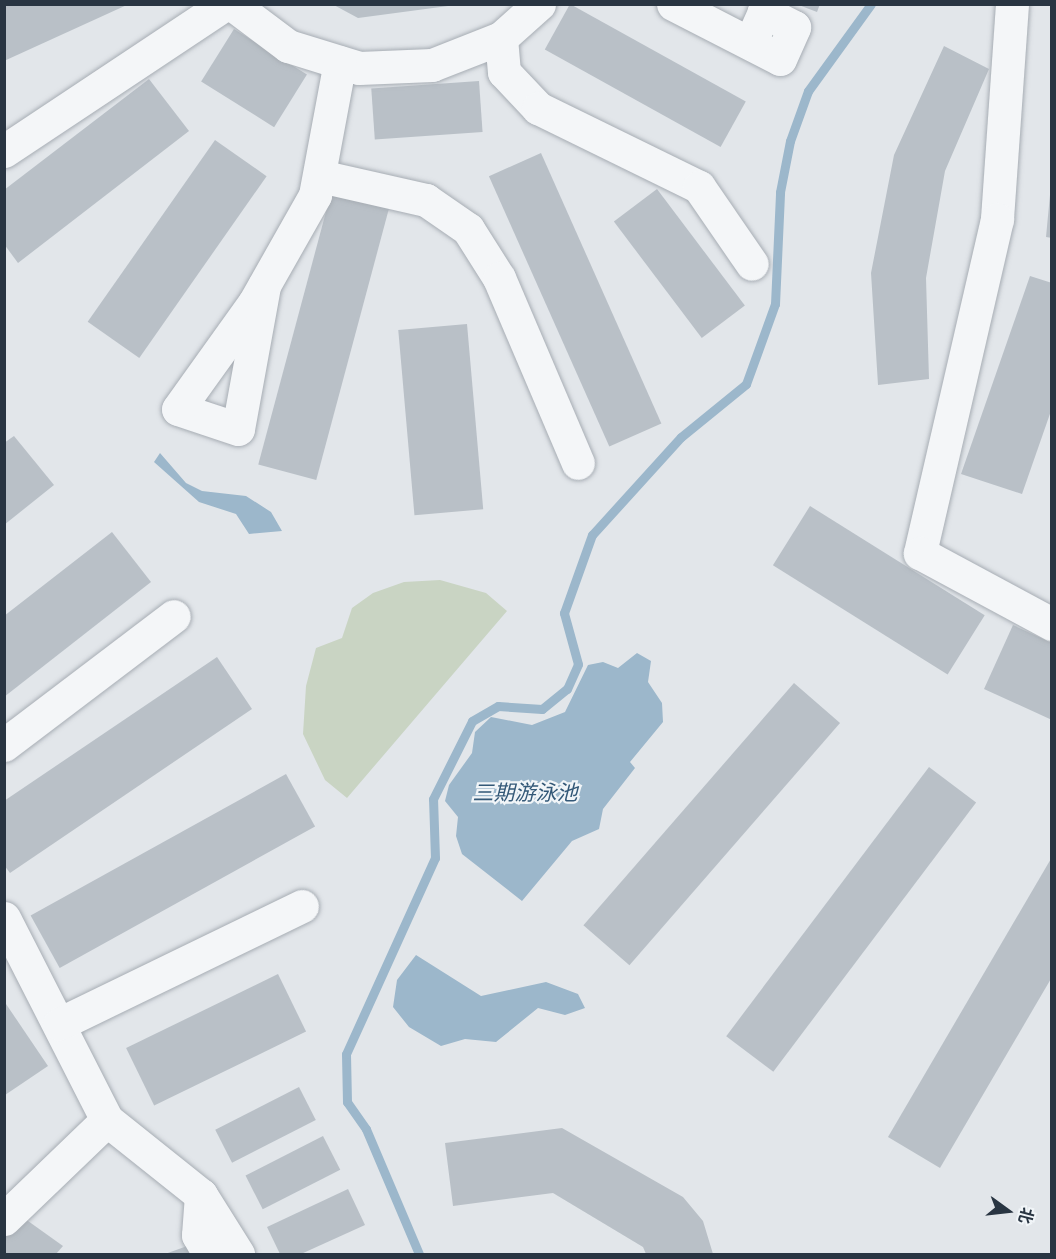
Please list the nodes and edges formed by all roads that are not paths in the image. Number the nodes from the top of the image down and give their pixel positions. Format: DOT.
graph roads {
  1 [pos="225,4"];
  2 [pos="232,4"];
  3 [pos="539,4"];
  4 [pos="673,4"];
  5 [pos="1012,4"];
  6 [pos="501,38"];
  7 [pos="750,44"];
  8 [pos="340,62"];
  9 [pos="4,151"];
  10 [pos="320,176"];
  11 [pos="752,264"];
  12 [pos="264,286"];
  13 [pos="578,463"];
  14 [pos="174,616"];
  15 [pos="1052,624"];
  16 [pos="4,745"];
  17 [pos="302,906"];
  18 [pos="4,918"];
  19 [pos="60,1024"];
  20 [pos="107,1120"];
  21 [pos="201,1195"];
  22 [pos="4,1220"];
  23 [pos="209,1254"];
  24 [pos="238,1254"];
  1 -- 9 [label="street"];
  2 -- 8 [label="street"];
  3 -- 6 [label="street"];
  4 -- 7 [label="street"];
  5 -- 15 [label="street"];
  6 -- 8 [label="street"];
  6 -- 11 [label="street"];
  8 -- 10 [label="street"];
  10 -- 12 [label="street"];
  10 -- 13 [label="street"];
  14 -- 16 [label="street"];
  17 -- 19 [label="street"];
  18 -- 19 [label="street"];
  19 -- 20 [label="street"];
  20 -- 21 [label="street"];
  20 -- 22 [label="street"];
  21 -- 23 [label="street"];
  21 -- 24 [label="street"];
}
